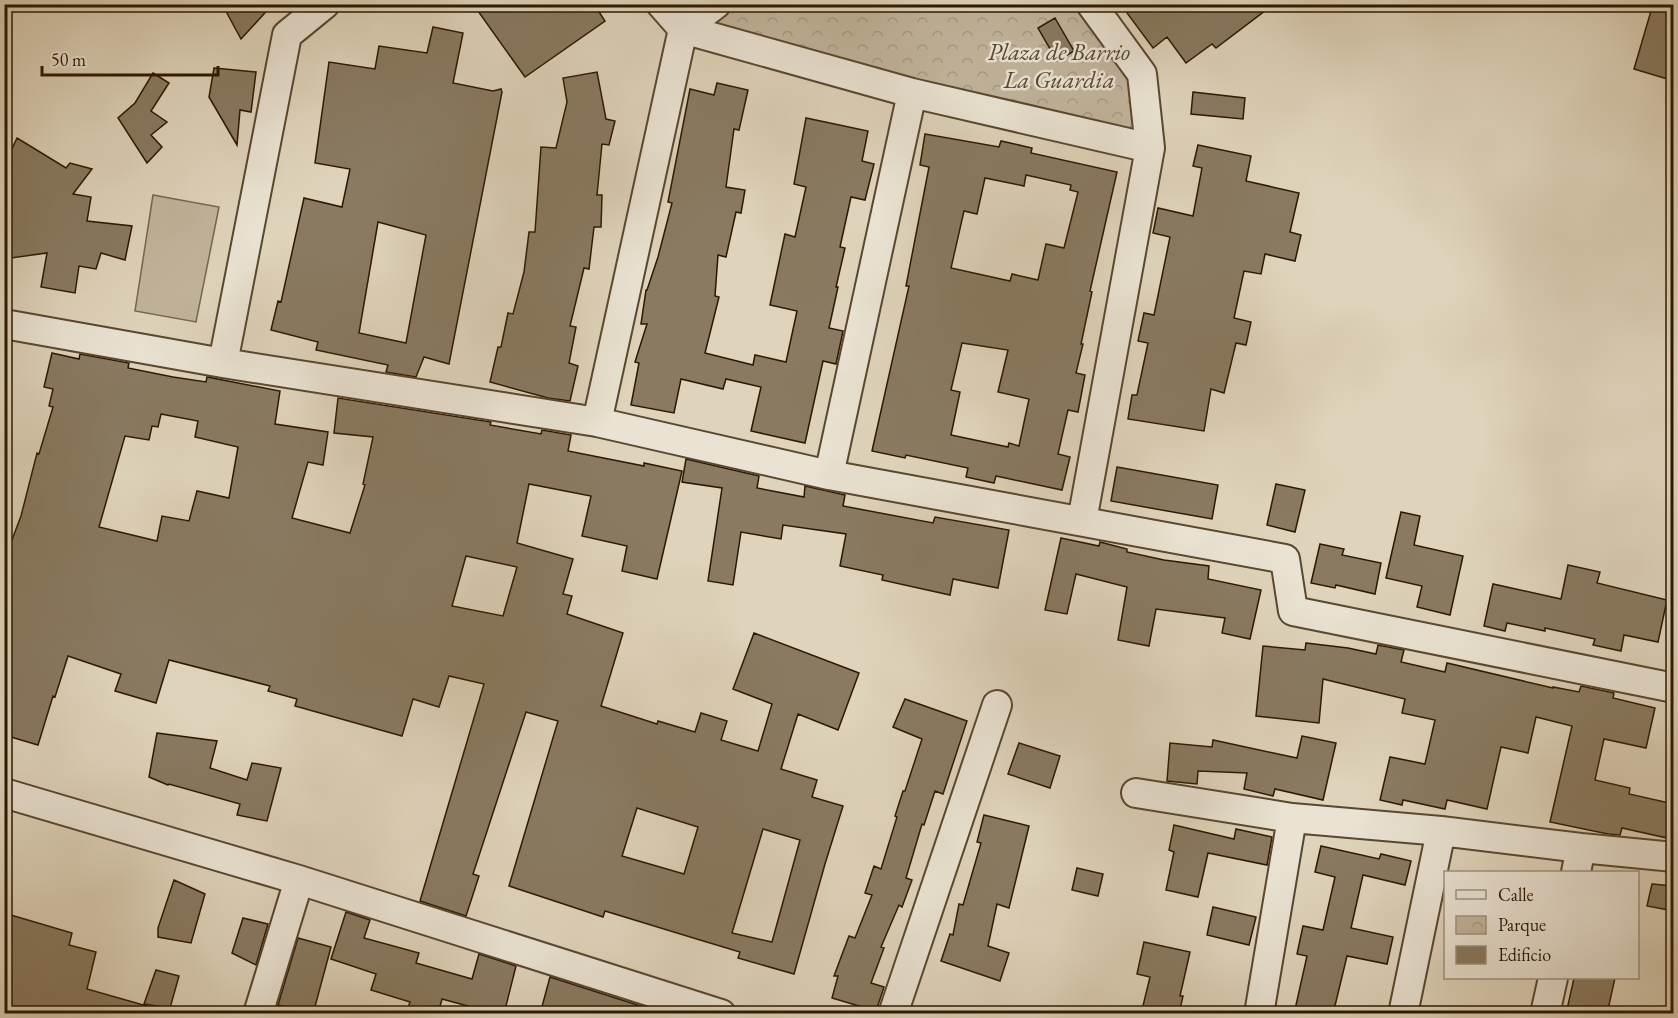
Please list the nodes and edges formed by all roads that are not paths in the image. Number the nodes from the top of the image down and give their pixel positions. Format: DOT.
graph roads {
  1 [pos="325,4"];
  2 [pos="661,4"];
  3 [pos="716,4"];
  4 [pos="1091,4"];
  5 [pos="683,29"];
  6 [pos="912,93"];
  7 [pos="1150,148"];
  8 [pos="4,324"];
  9 [pos="223,363"];
  10 [pos="597,422"];
  11 [pos="829,475"];
  12 [pos="1082,521"];
  13 [pos="1674,688"];
  14 [pos="997,705"];
  15 [pos="4,793"];
  16 [pos="1136,793"];
  17 [pos="1293,818"];
  18 [pos="1441,831"];
  19 [pos="1674,857"];
  20 [pos="1578,860"];
  21 [pos="299,880"];
  22 [pos="1553,979"];
  23 [pos="258,1014"];
  24 [pos="722,1014"];
  25 [pos="893,1014"];
  26 [pos="1259,1014"];
  27 [pos="1403,1014"];
  28 [pos="1545,1014"];
  1 -- 9 [label="street"];
  2 -- 5 [label="street"];
  3 -- 5 [label="street"];
  4 -- 7 [label="street"];
  5 -- 6 [label="street"];
  5 -- 10 [label="street"];
  6 -- 7 [label="street"];
  6 -- 11 [label="street"];
  7 -- 12 [label="street"];
  8 -- 9 [label="street"];
  9 -- 10 [label="street"];
  10 -- 11 [label="street"];
  11 -- 12 [label="street"];
  12 -- 13 [label="street"];
  14 -- 25 [label="street"];
  15 -- 21 [label="street"];
  16 -- 17 [label="street"];
  17 -- 18 [label="street"];
  17 -- 26 [label="street"];
  18 -- 20 [label="street"];
  18 -- 27 [label="street"];
  19 -- 20 [label="street"];
  21 -- 23 [label="street"];
  21 -- 24 [label="street"];
  22 -- 28 [label="street"];
}
